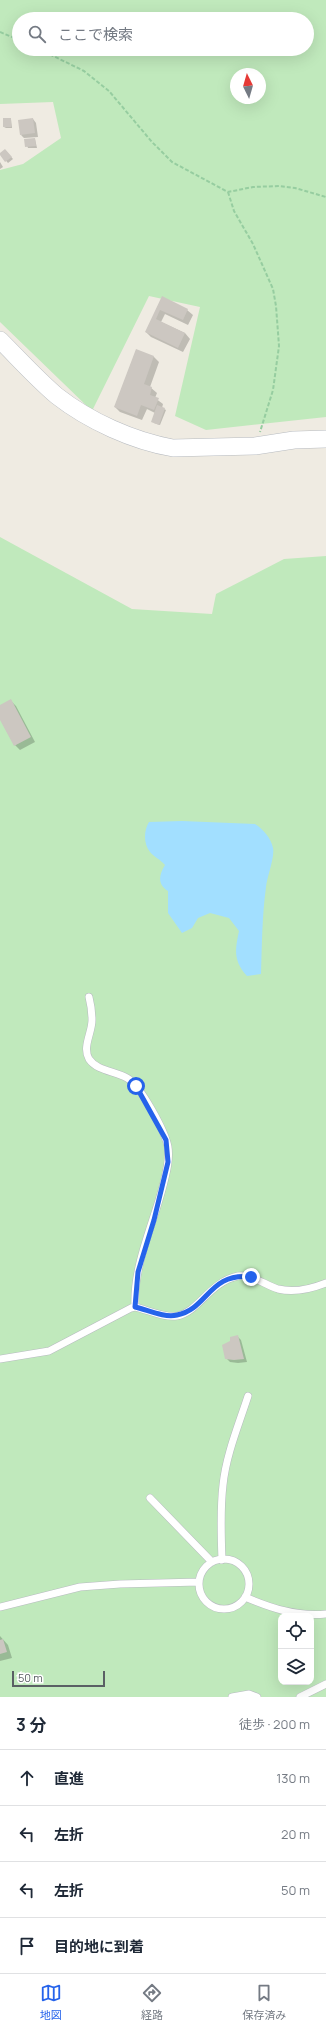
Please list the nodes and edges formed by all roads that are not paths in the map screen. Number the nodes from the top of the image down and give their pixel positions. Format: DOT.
graph roads {
  1 [pos="0,340"];
  2 [pos="326,439"];
  3 [pos="88,996"];
  4 [pos="326,1283"];
  5 [pos="135,1307"];
  6 [pos="0,1360"];
  7 [pos="248,1396"];
  8 [pos="150,1498"];
  9 [pos="222,1560"];
  10 [pos="212,1562"];
  11 [pos="199,1582"];
  12 [pos="245,1597"];
  13 [pos="0,1607"];
  14 [pos="326,1614"];
  15 [pos="326,1684"];
  16 [pos="232,1697"];
  17 [pos="257,1697"];
  18 [pos="300,1697"];
  1 -- 2 [label="street"];
  3 -- 5 [label="lane"];
  4 -- 5 [label="lane"];
  5 -- 6 [label="lane"];
  7 -- 9 [label="lane"];
  8 -- 10 [label="lane"];
  9 -- 10 [label="lane"];
  9 -- 12 [label="lane"];
  10 -- 11 [label="lane"];
  11 -- 12 [label="lane"];
  11 -- 13 [label="lane"];
  12 -- 14 [label="lane"];
  15 -- 18 [label="lane"];
  16 -- 17 [label="lane"];
}
